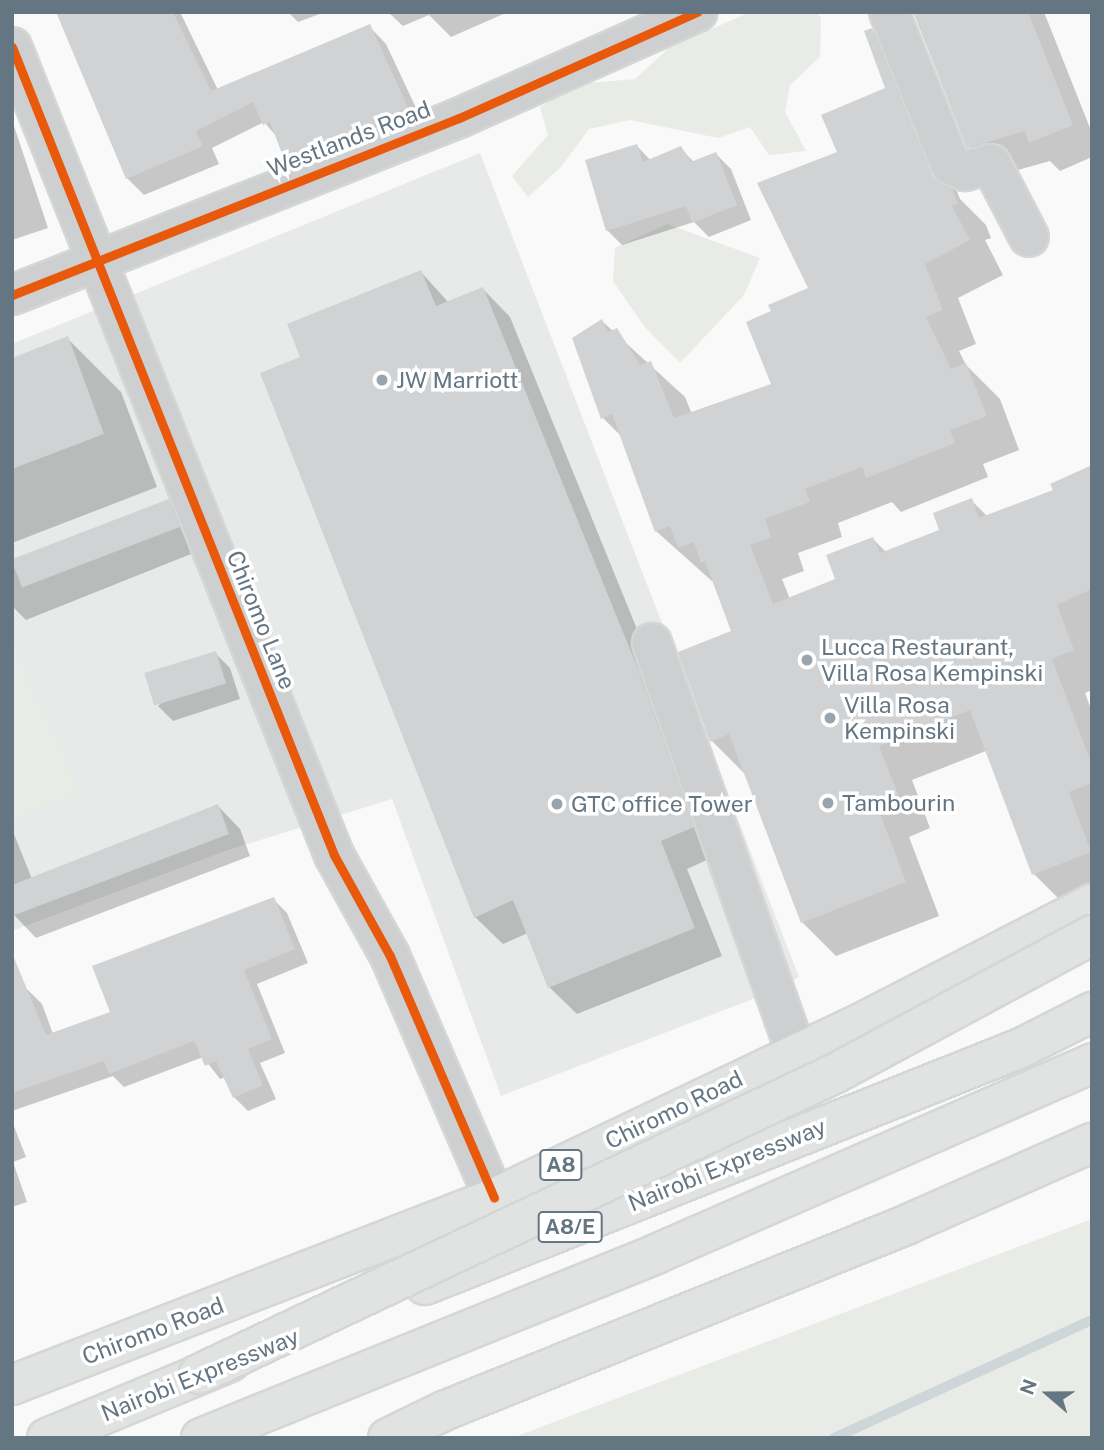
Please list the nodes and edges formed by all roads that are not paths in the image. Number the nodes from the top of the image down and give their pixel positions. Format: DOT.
graph roads {
  1 [pos="697,12"];
  2 [pos="889,12"];
  3 [pos="12,47"];
  4 [pos="1029,237"];
  5 [pos="97,259"];
  6 [pos="12,295"];
  7 [pos="652,643"];
  8 [pos="1092,904"];
  9 [pos="1092,937"];
  10 [pos="1092,1012"];
  11 [pos="871,1018"];
  12 [pos="796,1051"];
  13 [pos="1092,1063"];
  14 [pos="1092,1143"];
  15 [pos="494,1198"];
  16 [pos="199,1374"];
  17 [pos="12,1385"];
  18 [pos="47,1438"];
  19 [pos="201,1438"];
  20 [pos="388,1438"];
  1 -- 5 [label="street, Westlands Road"];
  2 -- 4 [label="street"];
  3 -- 5 [label="street, Chiromo Lane"];
  5 -- 6 [label="street, Westlands Road"];
  5 -- 15 [label="street, Chiromo Lane"];
  7 -- 12 [label="street"];
  8 -- 11 [label="highway, Chiromo Road / A8"];
  9 -- 11 [label="highway"];
  9 -- 16 [label="highway, bridge"];
  10 -- 16 [label="highway, Nairobi Expressway / A8/E, bridge"];
  11 -- 12 [label="highway, Chiromo Road / A8"];
  12 -- 15 [label="highway, Chiromo Road / A8"];
  13 -- 19 [label="highway, A8/E"];
  14 -- 20 [label="highway"];
  15 -- 17 [label="highway, Chiromo Road / A8"];
  16 -- 18 [label="highway, Nairobi Expressway / A8/E"];
}
